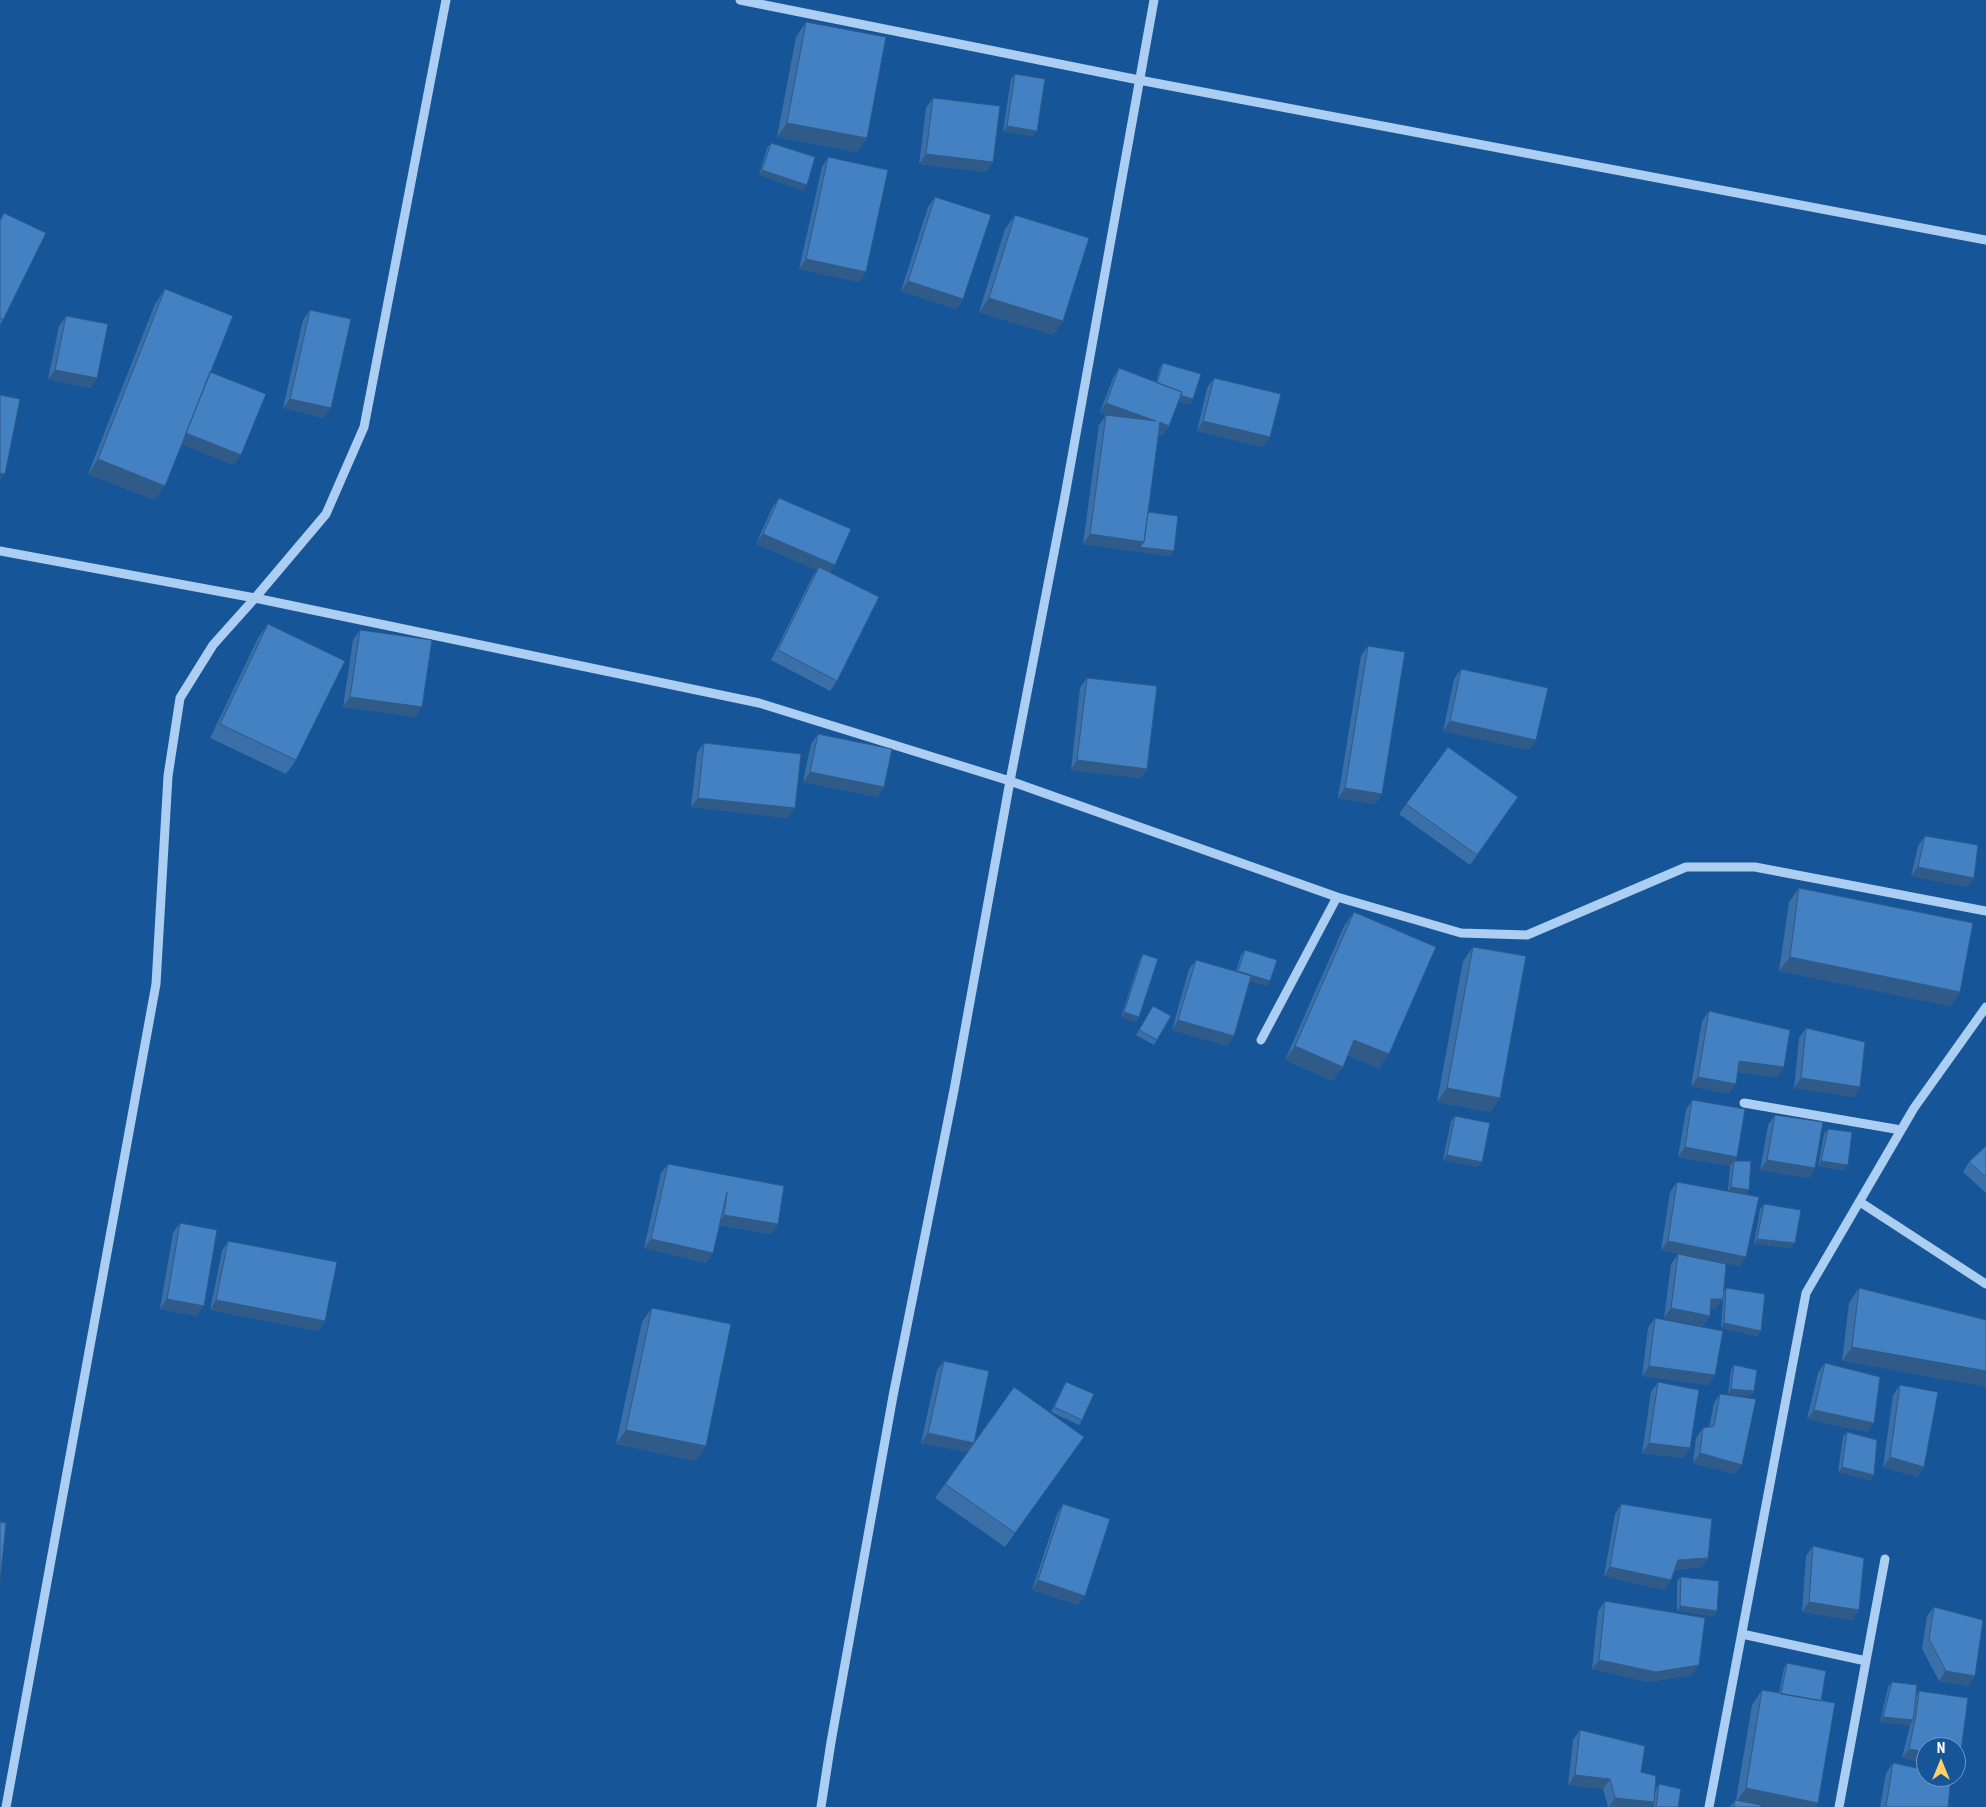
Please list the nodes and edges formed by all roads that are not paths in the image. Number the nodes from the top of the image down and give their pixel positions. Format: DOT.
graph roads {
  1 [pos="446,0"];
  2 [pos="740,0"];
  3 [pos="1154,0"];
  4 [pos="1140,80"];
  5 [pos="1986,240"];
  6 [pos="0,551"];
  7 [pos="255,598"];
  8 [pos="1010,781"];
  9 [pos="1337,897"];
  10 [pos="1986,911"];
  11 [pos="1986,1007"];
  12 [pos="1261,1040"];
  13 [pos="1744,1103"];
  14 [pos="1901,1130"];
  15 [pos="1860,1202"];
  16 [pos="1986,1284"];
  17 [pos="1885,1559"];
  18 [pos="1742,1634"];
  19 [pos="1866,1661"];
  20 [pos="6,1807"];
  21 [pos="821,1807"];
  22 [pos="1709,1807"];
  23 [pos="1839,1807"];
  1 -- 7 [label="street"];
  2 -- 4 [label="street"];
  3 -- 4 [label="street"];
  4 -- 5 [label="street"];
  4 -- 8 [label="street"];
  6 -- 7 [label="street"];
  7 -- 8 [label="street"];
  7 -- 20 [label="street"];
  8 -- 9 [label="street"];
  8 -- 21 [label="street"];
  9 -- 10 [label="street"];
  9 -- 12 [label="street"];
  11 -- 14 [label="street"];
  13 -- 14 [label="street"];
  14 -- 15 [label="street"];
  15 -- 16 [label="street"];
  15 -- 18 [label="street"];
  17 -- 19 [label="street"];
  18 -- 19 [label="street"];
  18 -- 22 [label="street"];
  19 -- 23 [label="street"];
}
